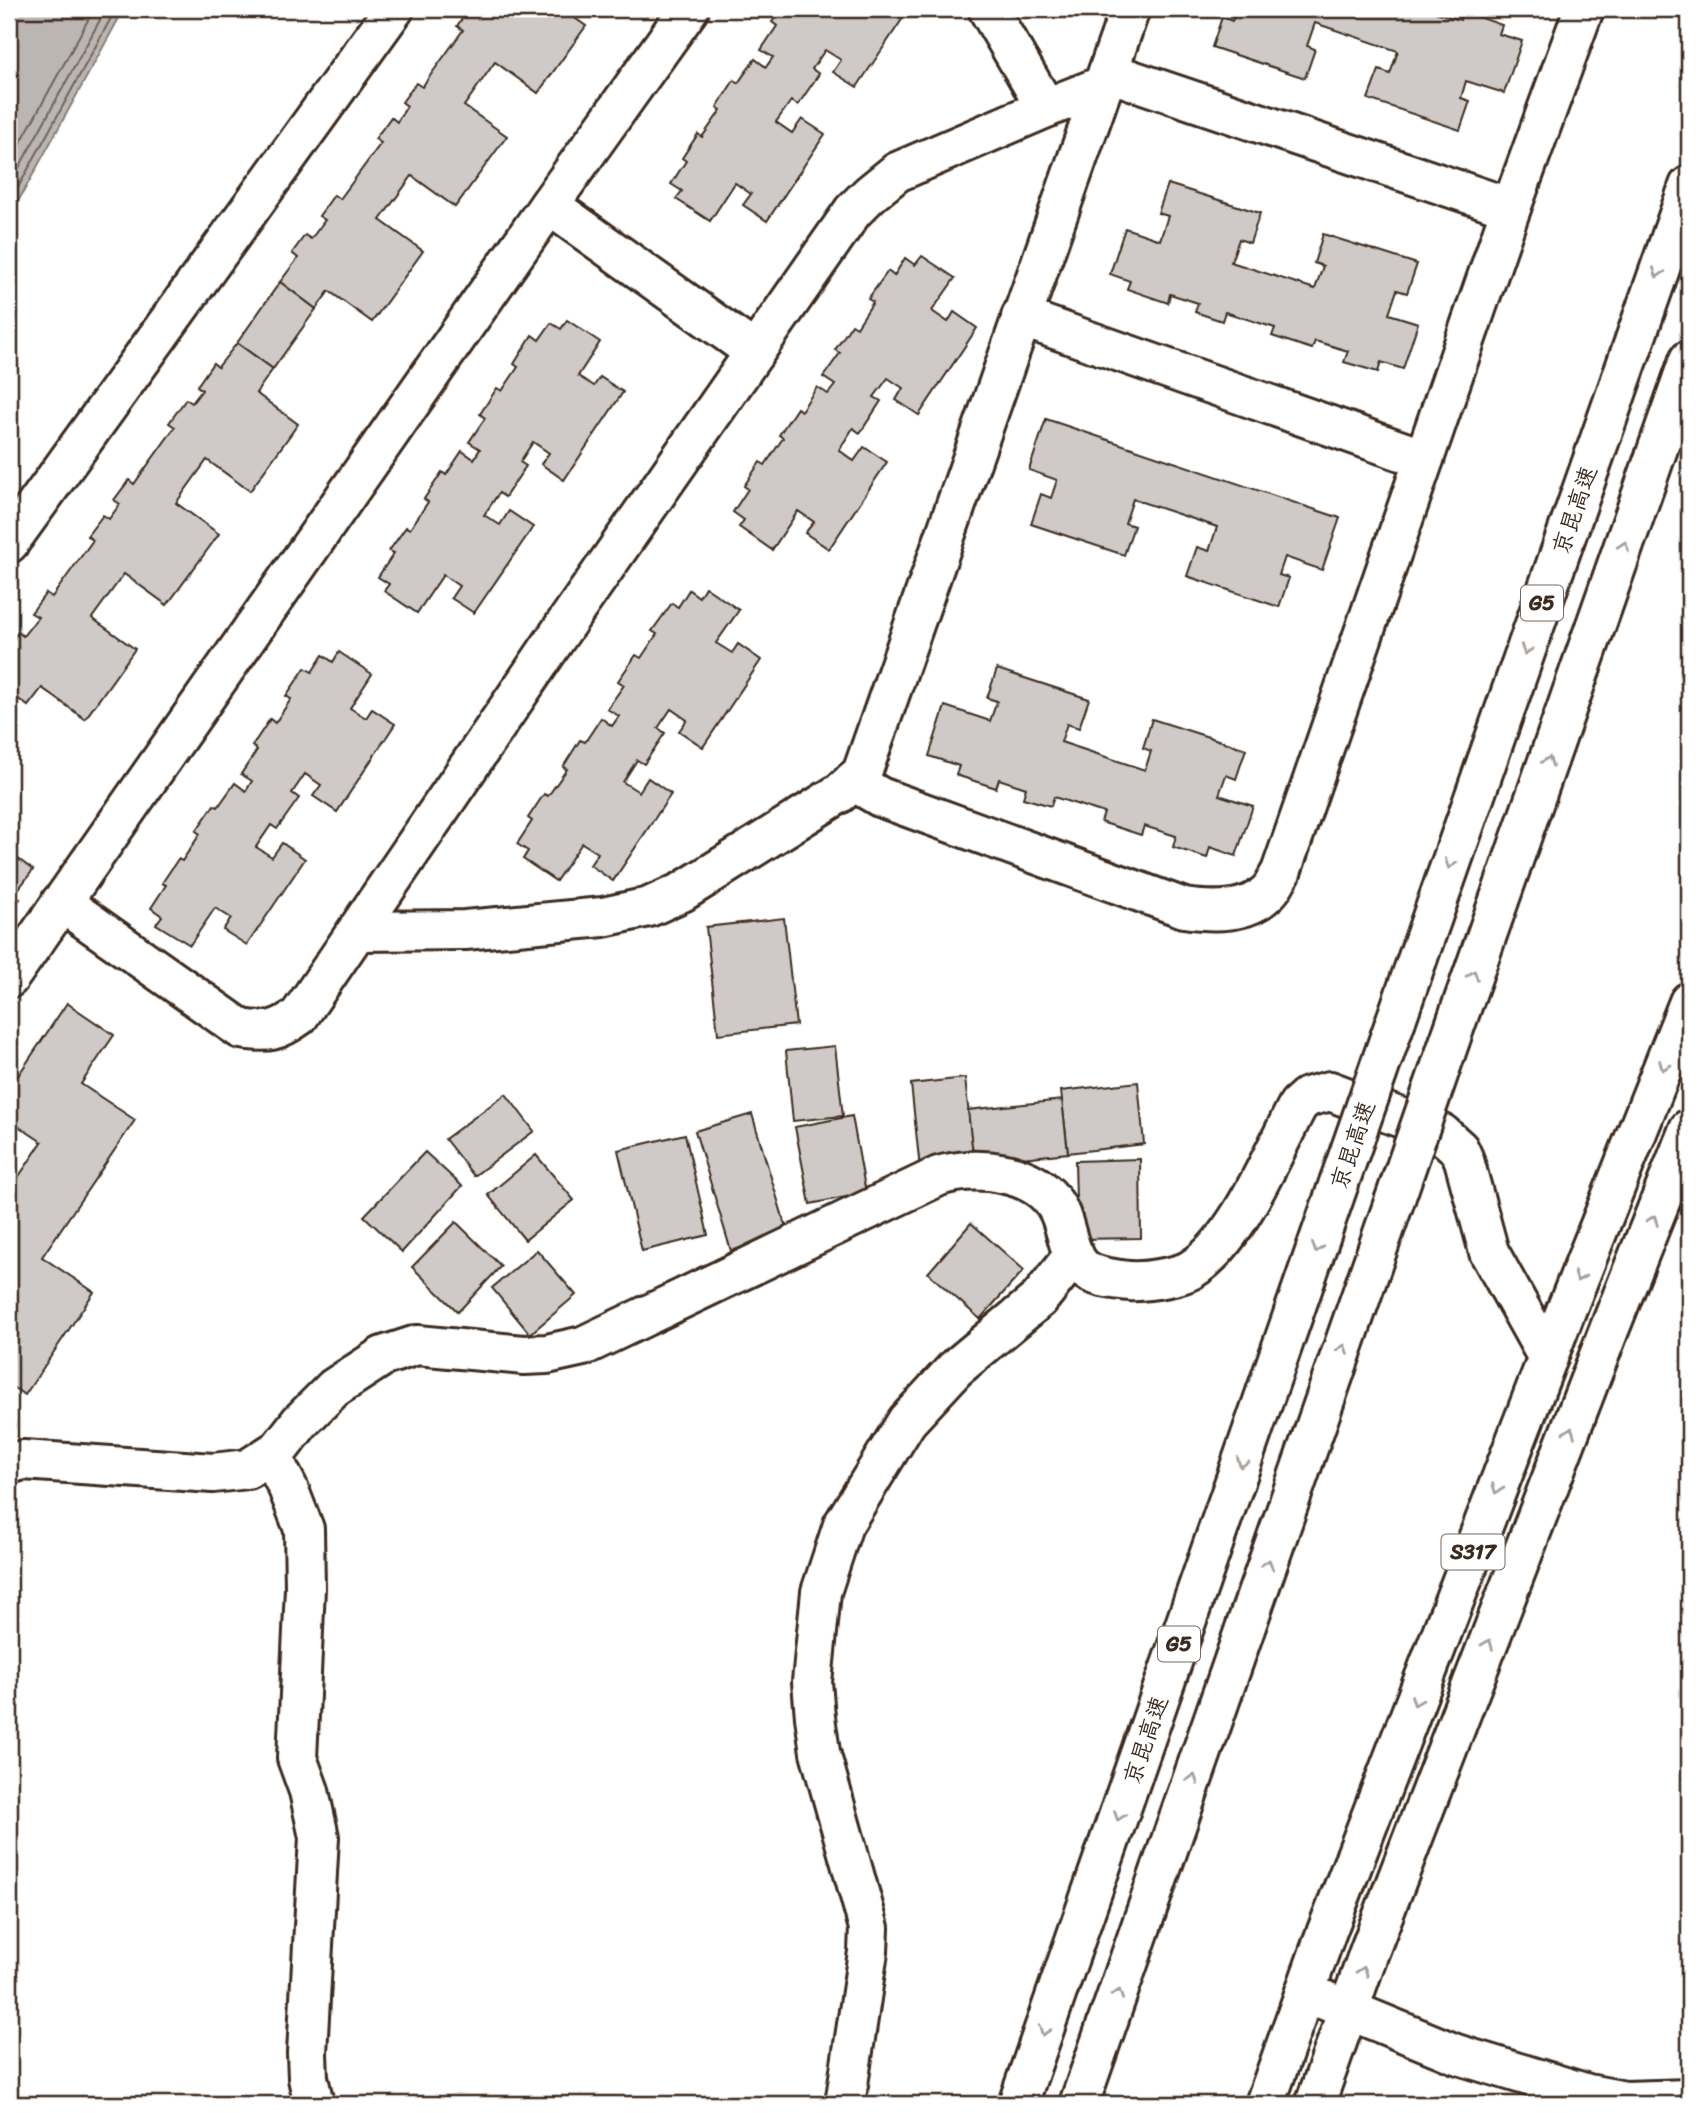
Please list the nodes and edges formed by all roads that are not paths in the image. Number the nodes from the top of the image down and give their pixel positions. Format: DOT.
graph roads {
  1 [pos="394,9"];
  2 [pos="689,9"];
  3 [pos="988,9"];
  4 [pos="1130,9"];
  5 [pos="1584,9"];
  6 [pos="1105,79"];
  7 [pos="1046,108"];
  8 [pos="1689,186"];
  9 [pos="549,205"];
  10 [pos="1511,208"];
  11 [pos="1021,317"];
  12 [pos="755,352"];
  13 [pos="1689,360"];
  14 [pos="1424,459"];
  15 [pos="9,543"];
  16 [pos="853,781"];
  17 [pos="61,902"];
  18 [pos="358,931"];
  19 [pos="9,978"];
  20 [pos="1689,1002"];
  21 [pos="1689,1129"];
  22 [pos="1074,1255"];
  23 [pos="1548,1358"];
  24 [pos="271,1455"];
  25 [pos="9,1464"];
  26 [pos="1305,1992"];
  27 [pos="1348,2009"];
  28 [pos="1689,2099"];
  29 [pos="314,2104"];
  30 [pos="845,2104"];
  31 [pos="1018,2104"];
  32 [pos="1079,2104"];
  33 [pos="1265,2104"];
  34 [pos="1315,2104"];
  1 -- 15 [label="main road"];
  2 -- 9 [label="main road"];
  3 -- 7 [label="main road"];
  4 -- 6 [label="main road"];
  5 -- 10 [label="main road"];
  6 -- 7 [label="main road"];
  6 -- 10 [label="main road"];
  6 -- 11 [label="main road"];
  7 -- 12 [label="main road"];
  8 -- 31 [label="main road, 京昆高速 / G5, one-way, bridge"];
  9 -- 12 [label="main road"];
  9 -- 17 [label="main road"];
  10 -- 14 [label="main road"];
  11 -- 14 [label="main road"];
  11 -- 16 [label="main road"];
  12 -- 18 [label="main road"];
  32 -- 13 [label="main road, G5, one-way, bridge"];
  14 -- 16 [label="main road"];
  16 -- 18 [label="main road"];
  17 -- 18 [label="main road"];
  17 -- 19 [label="main road"];
  20 -- 23 [label="main road, S317, one-way"];
  27 -- 21 [label="main road, S317, one-way"];
  22 -- 23 [label="main road"];
  22 -- 24 [label="main road"];
  22 -- 30 [label="main road"];
  23 -- 26 [label="main road, S317, one-way"];
  24 -- 25 [label="main road"];
  24 -- 29 [label="main road"];
  26 -- 27 [label="main road"];
  26 -- 33 [label="main road, S317"];
  27 -- 28 [label="main road"];
  27 -- 34 [label="main road, S317"];
}
